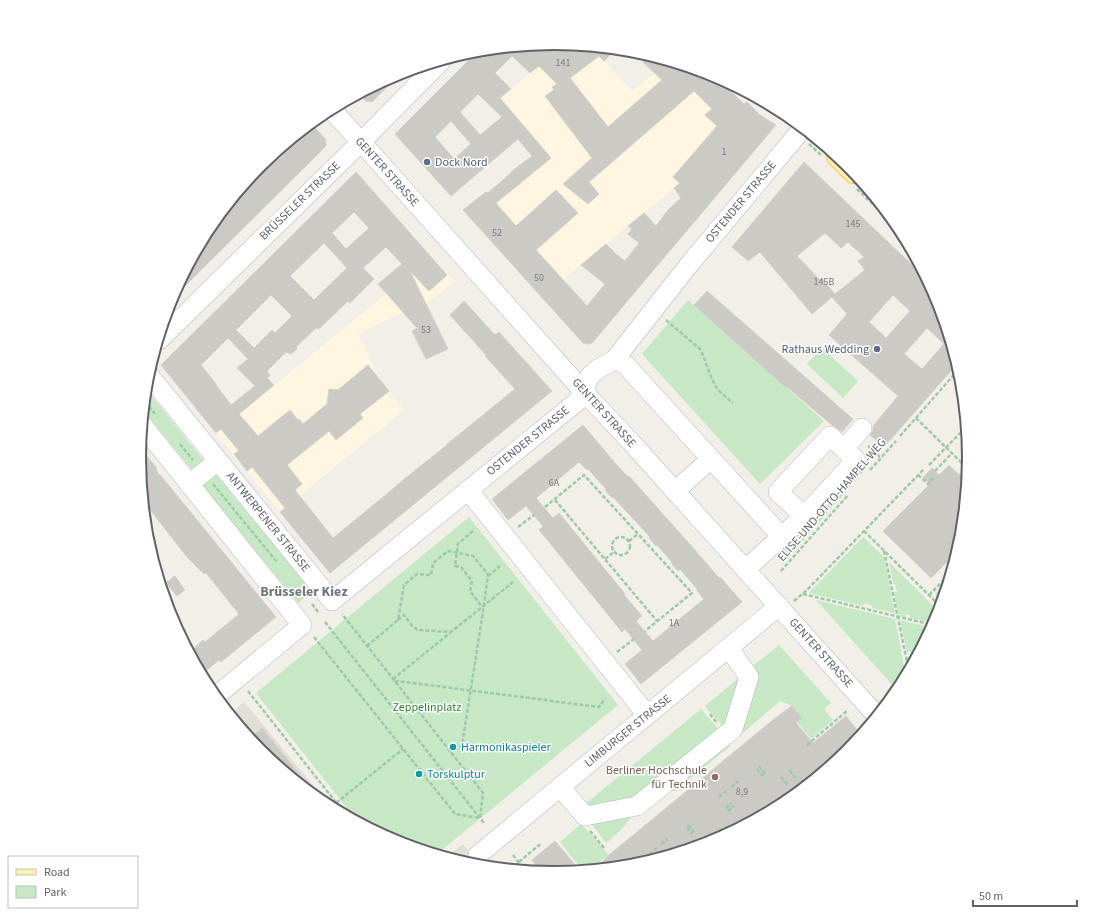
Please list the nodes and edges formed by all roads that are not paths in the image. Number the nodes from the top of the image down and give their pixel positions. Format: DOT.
graph roads {
  1 [pos="433,69"];
  2 [pos="336,114"];
  3 [pos="800,132"];
  4 [pos="361,142"];
  5 [pos="166,333"];
  6 [pos="615,359"];
  7 [pos="153,382"];
  8 [pos="583,391"];
  9 [pos="150,421"];
  10 [pos="862,428"];
  11 [pos="844,449"];
  12 [pos="711,459"];
  13 [pos="211,467"];
  14 [pos="189,484"];
  15 [pos="468,490"];
  16 [pos="675,490"];
  17 [pos="804,516"];
  18 [pos="782,537"];
  19 [pos="746,570"];
  20 [pos="779,606"];
  21 [pos="330,609"];
  22 [pos="729,648"];
  23 [pos="221,693"];
  24 [pos="873,712"];
  25 [pos="648,715"];
  26 [pos="560,787"];
  27 [pos="478,855"];
  1 -- 4 [label="street, BRÜSSELER STRASSE"];
  2 -- 4 [label="street, GENTER STRASSE"];
  3 -- 6 [label="street, OSTENDER STRASSE"];
  4 -- 5 [label="street, BRÜSSELER STRASSE"];
  4 -- 8 [label="street, GENTER STRASSE"];
  6 -- 8 [label="street, OSTENDER STRASSE"];
  6 -- 12 [label="street"];
  7 -- 13 [label="street, ANTWERPENER STRASSE"];
  8 -- 15 [label="street, OSTENDER STRASSE"];
  8 -- 16 [label="street, GENTER STRASSE"];
  9 -- 14 [label="street"];
  10 -- 11 [label="street"];
  11 -- 17 [label="street"];
  11 -- 17 [label="street"];
  12 -- 16 [label="street"];
  12 -- 18 [label="street"];
  13 -- 14 [label="street"];
  13 -- 21 [label="street, ANTWERPENER STRASSE"];
  14 -- 23 [label="street"];
  15 -- 21 [label="street, OSTENDER STRASSE"];
  15 -- 25 [label="street"];
  16 -- 19 [label="street, GENTER STRASSE"];
  17 -- 18 [label="street"];
  18 -- 19 [label="street"];
  19 -- 20 [label="street, GENTER STRASSE"];
  20 -- 22 [label="street, LIMBURGER STRASSE"];
  20 -- 24 [label="street, GENTER STRASSE"];
  22 -- 25 [label="street, LIMBURGER STRASSE"];
  22 -- 26 [label="street"];
  25 -- 26 [label="street, LIMBURGER STRASSE"];
  26 -- 27 [label="street, LIMBURGER STRASSE"];
}
